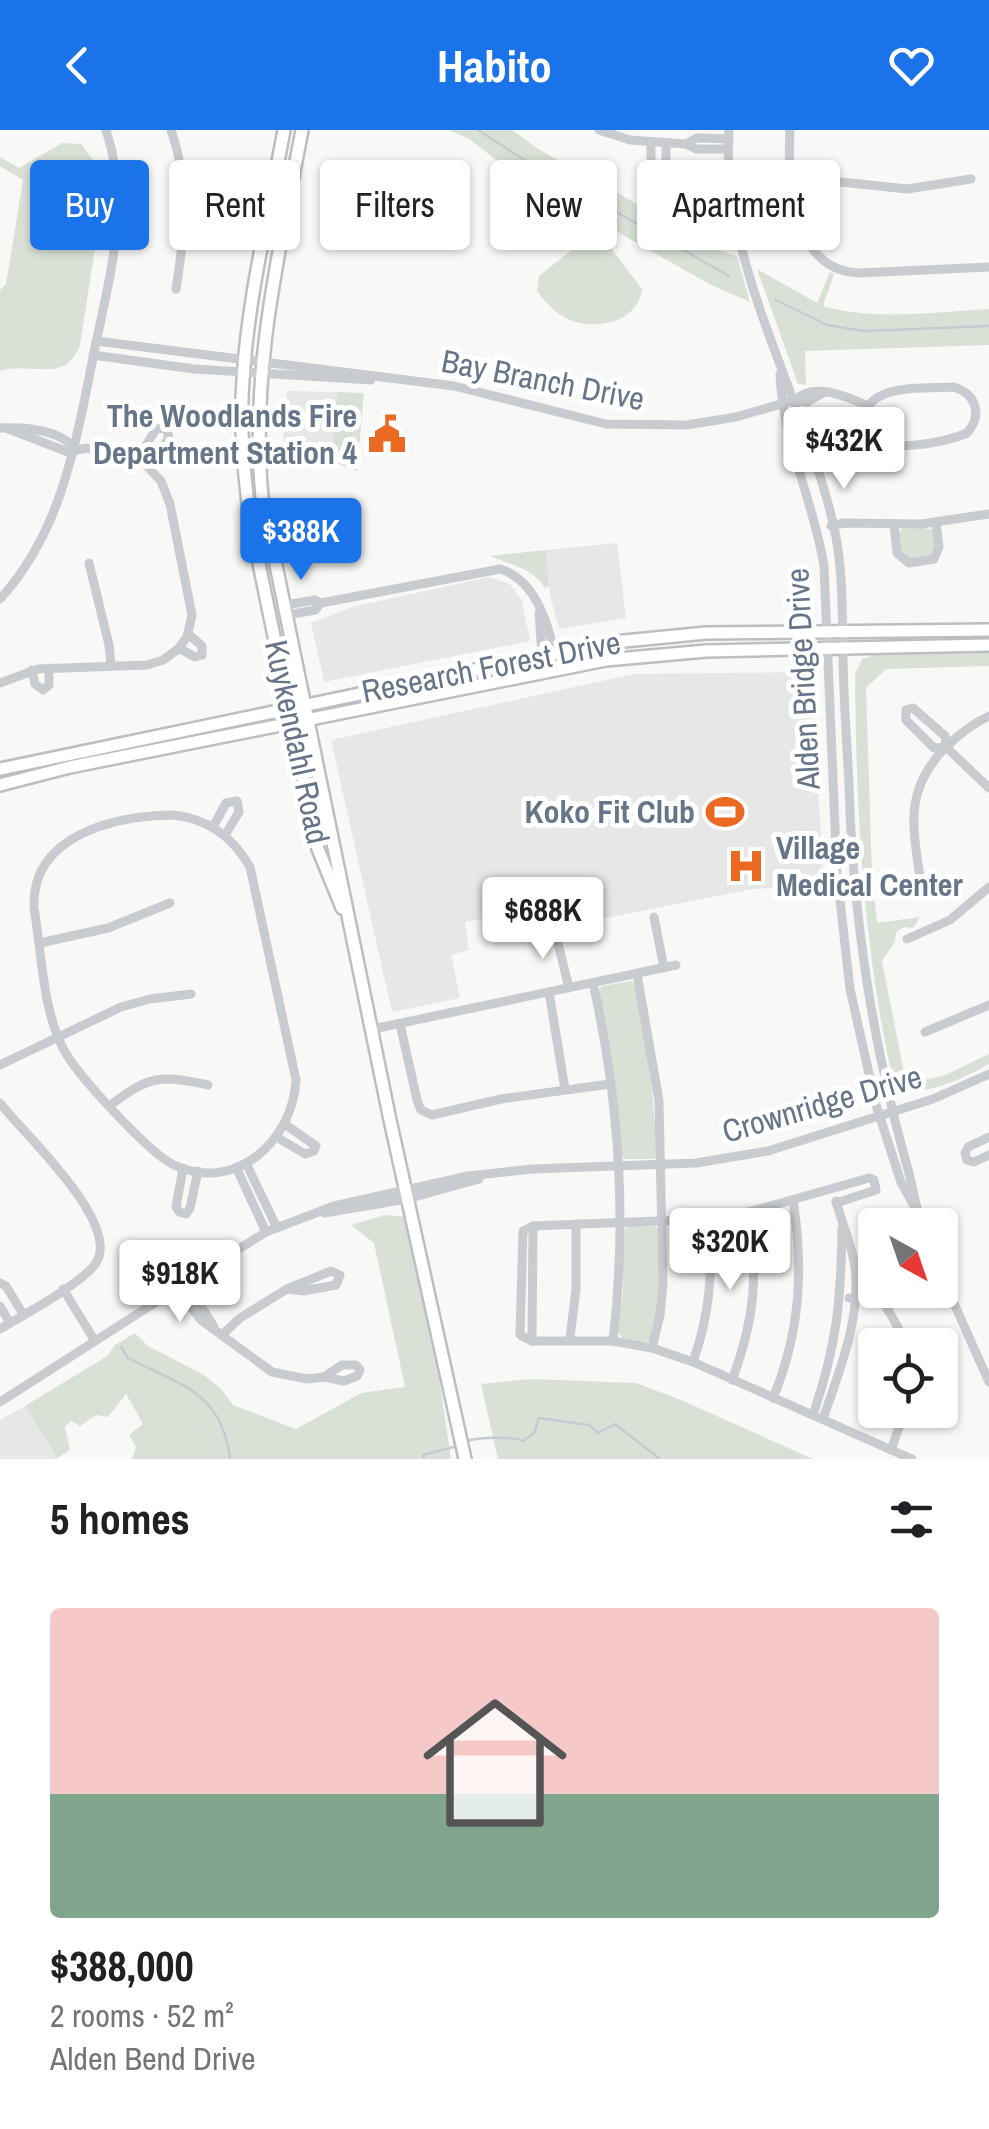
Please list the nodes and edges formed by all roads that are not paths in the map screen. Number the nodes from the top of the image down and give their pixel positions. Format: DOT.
graph roads {
  1 [pos="171,130"];
  2 [pos="302,130"];
  3 [pos="598,130"];
  4 [pos="790,130"];
  5 [pos="109,131"];
  6 [pos="284,133"];
  7 [pos="729,139"];
  8 [pos="651,143"];
  9 [pos="666,143"];
  10 [pos="279,160"];
  11 [pos="792,160"];
  12 [pos="971,179"];
  13 [pos="840,183"];
  14 [pos="262,250"];
  15 [pos="813,250"];
  16 [pos="279,251"];
  17 [pos="989,267"];
  18 [pos="176,289"];
  19 [pos="96,341"];
  20 [pos="93,356"];
  21 [pos="244,367"];
  22 [pos="261,369"];
  23 [pos="780,371"];
  24 [pos="795,400"];
  25 [pos="782,404"];
  26 [pos="868,406"];
  27 [pos="3,428"];
  28 [pos="75,448"];
  29 [pos="137,460"];
  30 [pos="151,468"];
  31 [pos="989,514"];
  32 [pos="936,523"];
  33 [pos="894,524"];
  34 [pos="834,531"];
  35 [pos="819,534"];
  36 [pos="89,563"];
  37 [pos="0,599"];
  38 [pos="283,610"];
  39 [pos="828,630"];
  40 [pos="843,630"];
  41 [pos="989,630"];
  42 [pos="188,634"];
  43 [pos="592,645"];
  44 [pos="989,645"];
  45 [pos="828,648"];
  46 [pos="843,648"];
  47 [pos="179,649"];
  48 [pos="548,652"];
  49 [pos="111,665"];
  50 [pos="48,668"];
  51 [pos="32,670"];
  52 [pos="544,670"];
  53 [pos="508,678"];
  54 [pos="0,683"];
  55 [pos="304,703"];
  56 [pos="288,707"];
  57 [pos="989,716"];
  58 [pos="307,719"];
  59 [pos="291,722"];
  60 [pos="946,748"];
  61 [pos="0,768"];
  62 [pos="0,785"];
  63 [pos="989,788"];
  64 [pos="213,827"];
  65 [pos="225,835"];
  66 [pos="921,885"];
  67 [pos="989,887"];
  68 [pos="170,903"];
  69 [pos="654,916"];
  70 [pos="554,927"];
  71 [pos="353,935"];
  72 [pos="907,938"];
  73 [pos="40,943"];
  74 [pos="676,966"];
  75 [pos="664,968"];
  76 [pos="637,974"];
  77 [pos="593,983"];
  78 [pos="569,988"];
  79 [pos="548,992"];
  80 [pos="191,994"];
  81 [pos="989,1005"];
  82 [pos="400,1024"];
  83 [pos="373,1030"];
  84 [pos="925,1032"];
  85 [pos="58,1037"];
  86 [pos="0,1065"];
  87 [pos="989,1074"];
  88 [pos="610,1084"];
  89 [pos="208,1085"];
  90 [pos="565,1089"];
  91 [pos="0,1103"];
  92 [pos="111,1105"];
  93 [pos="892,1112"];
  94 [pos="880,1116"];
  95 [pos="286,1126"];
  96 [pos="989,1136"];
  97 [pos="278,1138"];
  98 [pos="989,1155"];
  99 [pos="241,1165"];
  100 [pos="618,1166"];
  101 [pos="662,1166"];
  102 [pos="183,1168"];
  103 [pos="198,1171"];
  104 [pos="834,1188"];
  105 [pos="406,1194"];
  106 [pos="793,1200"];
  107 [pos="836,1203"];
  108 [pos="914,1208"];
  109 [pos="918,1208"];
  110 [pos="749,1212"];
  111 [pos="708,1218"];
  112 [pos="663,1222"];
  113 [pos="620,1223"];
  114 [pos="576,1224"];
  115 [pos="842,1226"];
  116 [pos="271,1230"];
  117 [pos="186,1282"];
  118 [pos="0,1283"];
  119 [pos="176,1288"];
  120 [pos="63,1289"];
  121 [pos="287,1289"];
  122 [pos="842,1297"];
  123 [pos="854,1298"];
  124 [pos="0,1306"];
  125 [pos="956,1308"];
  126 [pos="23,1314"];
  127 [pos="10,1323"];
  128 [pos="898,1328"];
  129 [pos="0,1329"];
  130 [pos="218,1333"];
  131 [pos="570,1338"];
  132 [pos="95,1341"];
  133 [pos="613,1341"];
  134 [pos="652,1348"];
  135 [pos="693,1362"];
  136 [pos="324,1377"];
  137 [pos="732,1380"];
  138 [pos="989,1382"];
  139 [pos="772,1398"];
  140 [pos="0,1402"];
  141 [pos="818,1417"];
  142 [pos="899,1428"];
  143 [pos="891,1450"];
  144 [pos="465,1459"];
  145 [pos="912,1459"];
  1 -- 18 [label="street"];
  2 -- 16 [label="main road, Kuykendahl Road"];
  3 -- 8 [label="street"];
  4 -- 11 [label="street"];
  5 -- 19 [label="street"];
  6 -- 10 [label="main road, Kuykendahl Road"];
  7 -- 9 [label="street"];
  7 -- 23 [label="street, Alden Bridge Drive"];
  8 -- 9 [label="street"];
  8 -- 9 [label="street"];
  12 -- 13 [label="street"];
  14 -- 16 [label="main road"];
  14 -- 21 [label="main road, Kuykendahl Road"];
  15 -- 17 [label="street"];
  16 -- 22 [label="main road, Kuykendahl Road"];
  19 -- 20 [label="street"];
  19 -- 21 [label="street, Bay Branch Drive"];
  20 -- 21 [label="street, Bay Branch Drive"];
  20 -- 28 [label="street"];
  21 -- 22 [label="street, Bay Branch Drive"];
  21 -- 56 [label="main road, Kuykendahl Road"];
  22 -- 25 [label="street, Bay Branch Drive"];
  22 -- 38 [label="main road, Kuykendahl Road"];
  23 -- 24 [label="street, Alden Bridge Drive"];
  23 -- 25 [label="street, Alden Bridge Drive"];
  24 -- 25 [label="street, Bay Branch Drive"];
  24 -- 26 [label="street, Bay Branch Drive"];
  24 -- 34 [label="street, Alden Bridge Drive"];
  25 -- 35 [label="street, Alden Bridge Drive"];
  26 -- 26 [label="street"];
  27 -- 28 [label="street"];
  28 -- 29 [label="street"];
  28 -- 37 [label="street"];
  29 -- 30 [label="street"];
  29 -- 30 [label="street"];
  30 -- 42 [label="street"];
  31 -- 32 [label="street"];
  32 -- 33 [label="street"];
  32 -- 33 [label="street"];
  33 -- 34 [label="street"];
  34 -- 35 [label="street"];
  34 -- 40 [label="street, Alden Bridge Drive"];
  35 -- 39 [label="street, Alden Bridge Drive"];
  36 -- 49 [label="street"];
  38 -- 48 [label="street"];
  38 -- 55 [label="main road, Kuykendahl Road"];
  39 -- 40 [label="main road, Research Forest Drive"];
  39 -- 43 [label="main road, Research Forest Drive"];
  39 -- 45 [label="street, Alden Bridge Drive"];
  40 -- 41 [label="main road, Research Forest Drive"];
  40 -- 46 [label="street, Alden Bridge Drive"];
  42 -- 47 [label="street"];
  42 -- 47 [label="street"];
  43 -- 48 [label="main road, Research Forest Drive"];
  43 -- 52 [label="main road"];
  44 -- 46 [label="main road, Research Forest Drive"];
  45 -- 46 [label="main road, Research Forest Drive"];
  45 -- 52 [label="main road, Research Forest Drive"];
  45 -- 94 [label="street, Alden Bridge Drive"];
  46 -- 93 [label="street, Alden Bridge Drive"];
  47 -- 49 [label="street"];
  48 -- 53 [label="main road"];
  48 -- 55 [label="main road, Research Forest Drive"];
  49 -- 50 [label="street"];
  50 -- 51 [label="street"];
  50 -- 51 [label="street"];
  51 -- 54 [label="street"];
  52 -- 53 [label="main road, Research Forest Drive"];
  53 -- 58 [label="main road, Research Forest Drive"];
  55 -- 56 [label="main road, Research Forest Drive"];
  55 -- 58 [label="main road, Kuykendahl Road"];
  56 -- 59 [label="main road, Kuykendahl Road"];
  56 -- 61 [label="main road, Research Forest Drive"];
  57 -- 60 [label="street"];
  58 -- 59 [label="main road, Research Forest Drive"];
  58 -- 71 [label="main road, Kuykendahl Road"];
  59 -- 62 [label="main road, Research Forest Drive"];
  59 -- 71 [label="main road, Kuykendahl Road"];
  60 -- 60 [label="street"];
  60 -- 63 [label="street"];
  60 -- 66 [label="street"];
  64 -- 65 [label="street"];
  64 -- 65 [label="street"];
  64 -- 73 [label="street"];
  65 -- 95 [label="street"];
  67 -- 72 [label="street"];
  68 -- 73 [label="street"];
  69 -- 75 [label="street"];
  70 -- 78 [label="street"];
  71 -- 83 [label="main road, Kuykendahl Road"];
  73 -- 85 [label="street"];
  74 -- 75 [label="street"];
  75 -- 76 [label="street"];
  76 -- 77 [label="street"];
  76 -- 101 [label="street"];
  77 -- 78 [label="street"];
  77 -- 88 [label="street"];
  78 -- 79 [label="street"];
  79 -- 82 [label="street"];
  79 -- 90 [label="street"];
  80 -- 85 [label="street"];
  81 -- 84 [label="street"];
  82 -- 83 [label="street"];
  82 -- 90 [label="street"];
  83 -- 105 [label="main road, Kuykendahl Road"];
  85 -- 86 [label="street"];
  85 -- 92 [label="street"];
  87 -- 93 [label="street, Crownridge Drive"];
  88 -- 90 [label="street"];
  88 -- 100 [label="street"];
  89 -- 92 [label="street"];
  91 -- 120 [label="street"];
  92 -- 102 [label="street"];
  93 -- 94 [label="street, Crownridge Drive"];
  93 -- 109 [label="street, Alden Bridge Drive"];
  94 -- 101 [label="street, Crownridge Drive"];
  94 -- 108 [label="street, Alden Bridge Drive"];
  95 -- 97 [label="street"];
  95 -- 97 [label="street"];
  96 -- 98 [label="street"];
  97 -- 99 [label="street"];
  99 -- 103 [label="street"];
  99 -- 116 [label="street"];
  100 -- 101 [label="street, Crownridge Drive"];
  100 -- 105 [label="street, Crownridge Drive"];
  100 -- 113 [label="street"];
  101 -- 112 [label="street"];
  102 -- 103 [label="street"];
  102 -- 103 [label="street"];
  104 -- 106 [label="street"];
  104 -- 107 [label="street"];
  104 -- 107 [label="street"];
  105 -- 116 [label="street, Crownridge Drive"];
  105 -- 144 [label="main road, Kuykendahl Road"];
  106 -- 110 [label="street"];
  106 -- 139 [label="street"];
  107 -- 115 [label="street"];
  110 -- 111 [label="street"];
  110 -- 137 [label="street"];
  111 -- 112 [label="street"];
  111 -- 135 [label="street"];
  112 -- 113 [label="street"];
  112 -- 134 [label="street"];
  113 -- 114 [label="street"];
  113 -- 133 [label="street"];
  114 -- 131 [label="street"];
  114 -- 131 [label="street"];
  115 -- 122 [label="street"];
  115 -- 123 [label="street"];
  116 -- 117 [label="street, Crownridge Drive"];
  117 -- 119 [label="street, Crownridge Drive"];
  117 -- 130 [label="street"];
  118 -- 126 [label="street"];
  119 -- 130 [label="street"];
  119 -- 132 [label="street, Crownridge Drive"];
  120 -- 126 [label="street"];
  120 -- 132 [label="street"];
  121 -- 121 [label="street"];
  121 -- 130 [label="street"];
  122 -- 123 [label="street"];
  122 -- 141 [label="street"];
  123 -- 128 [label="street"];
  123 -- 141 [label="street"];
  124 -- 127 [label="street"];
  125 -- 138 [label="street"];
  126 -- 127 [label="street"];
  127 -- 129 [label="street"];
  130 -- 136 [label="street"];
  131 -- 133 [label="street"];
  132 -- 140 [label="street, Crownridge Drive"];
  133 -- 134 [label="street"];
  134 -- 135 [label="street"];
  135 -- 137 [label="street"];
  137 -- 139 [label="street"];
  139 -- 141 [label="street"];
  141 -- 143 [label="street"];
  142 -- 143 [label="street"];
  143 -- 145 [label="street"];
}
